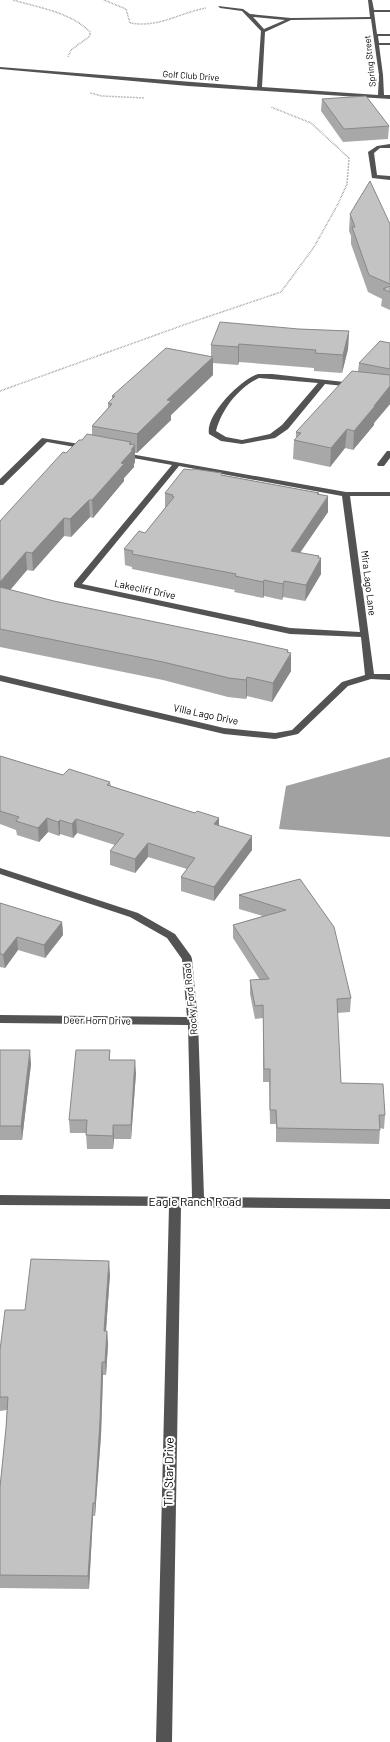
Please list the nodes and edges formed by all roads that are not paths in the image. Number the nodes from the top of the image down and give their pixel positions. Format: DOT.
graph roads {
  1 [pos="370,0"];
  2 [pos="220,7"];
  3 [pos="371,11"];
  4 [pos="390,11"];
  5 [pos="248,15"];
  6 [pos="373,18"];
  7 [pos="291,20"];
  8 [pos="263,31"];
  9 [pos="375,35"];
  10 [pos="390,35"];
  11 [pos="376,44"];
  12 [pos="390,44"];
  13 [pos="0,68"];
  14 [pos="259,90"];
  15 [pos="381,97"];
  16 [pos="390,97"];
  17 [pos="390,146"];
  18 [pos="390,178"];
  19 [pos="323,382"];
  20 [pos="358,385"];
  21 [pos="92,448"];
  22 [pos="115,452"];
  23 [pos="390,453"];
  24 [pos="177,464"];
  25 [pos="381,464"];
  26 [pos="0,483"];
  27 [pos="346,494"];
  28 [pos="390,494"];
  29 [pos="365,635"];
  30 [pos="370,676"];
  31 [pos="390,677"];
  32 [pos="0,678"];
  33 [pos="0,871"];
  34 [pos="0,1019"];
  35 [pos="193,1021"];
  36 [pos="0,1200"];
  37 [pos="175,1202"];
  38 [pos="198,1202"];
  39 [pos="390,1204"];
  40 [pos="164,1742"];
  1 -- 3 [label="street, Spring Street"];
  2 -- 5 [label="street"];
  3 -- 4 [label="street"];
  3 -- 6 [label="street, Spring Street"];
  5 -- 7 [label="street"];
  5 -- 8 [label="street"];
  6 -- 7 [label="street"];
  6 -- 9 [label="street, Spring Street"];
  7 -- 8 [label="street"];
  8 -- 14 [label="street"];
  9 -- 10 [label="street"];
  9 -- 11 [label="street, Spring Street"];
  11 -- 12 [label="street"];
  11 -- 15 [label="street, Spring Street"];
  13 -- 14 [label="street, Golf Club Drive"];
  14 -- 15 [label="street, Golf Club Drive"];
  15 -- 16 [label="street, Golf Club Drive"];
  17 -- 18 [label="street"];
  19 -- 19 [label="street"];
  19 -- 20 [label="street"];
  21 -- 26 [label="street"];
  22 -- 24 [label="street"];
  23 -- 25 [label="street"];
  24 -- 27 [label="street"];
  24 -- 29 [label="street, Lakecliff Drive"];
  27 -- 28 [label="street"];
  27 -- 29 [label="street, Mira Lago Lane"];
  29 -- 30 [label="street, Mira Lago Lane"];
  30 -- 31 [label="street, Villa Lago Drive"];
  30 -- 32 [label="street, Villa Lago Drive"];
  33 -- 35 [label="street, Rocky Ford Road"];
  34 -- 35 [label="street, Deer Horn Drive"];
  35 -- 38 [label="street, Rocky Ford Road"];
  36 -- 37 [label="street, Eagle Ranch Road"];
  37 -- 38 [label="street, Eagle Ranch Road"];
  37 -- 40 [label="street, Tin Star Drive"];
  38 -- 39 [label="street, Eagle Ranch Road"];
}
